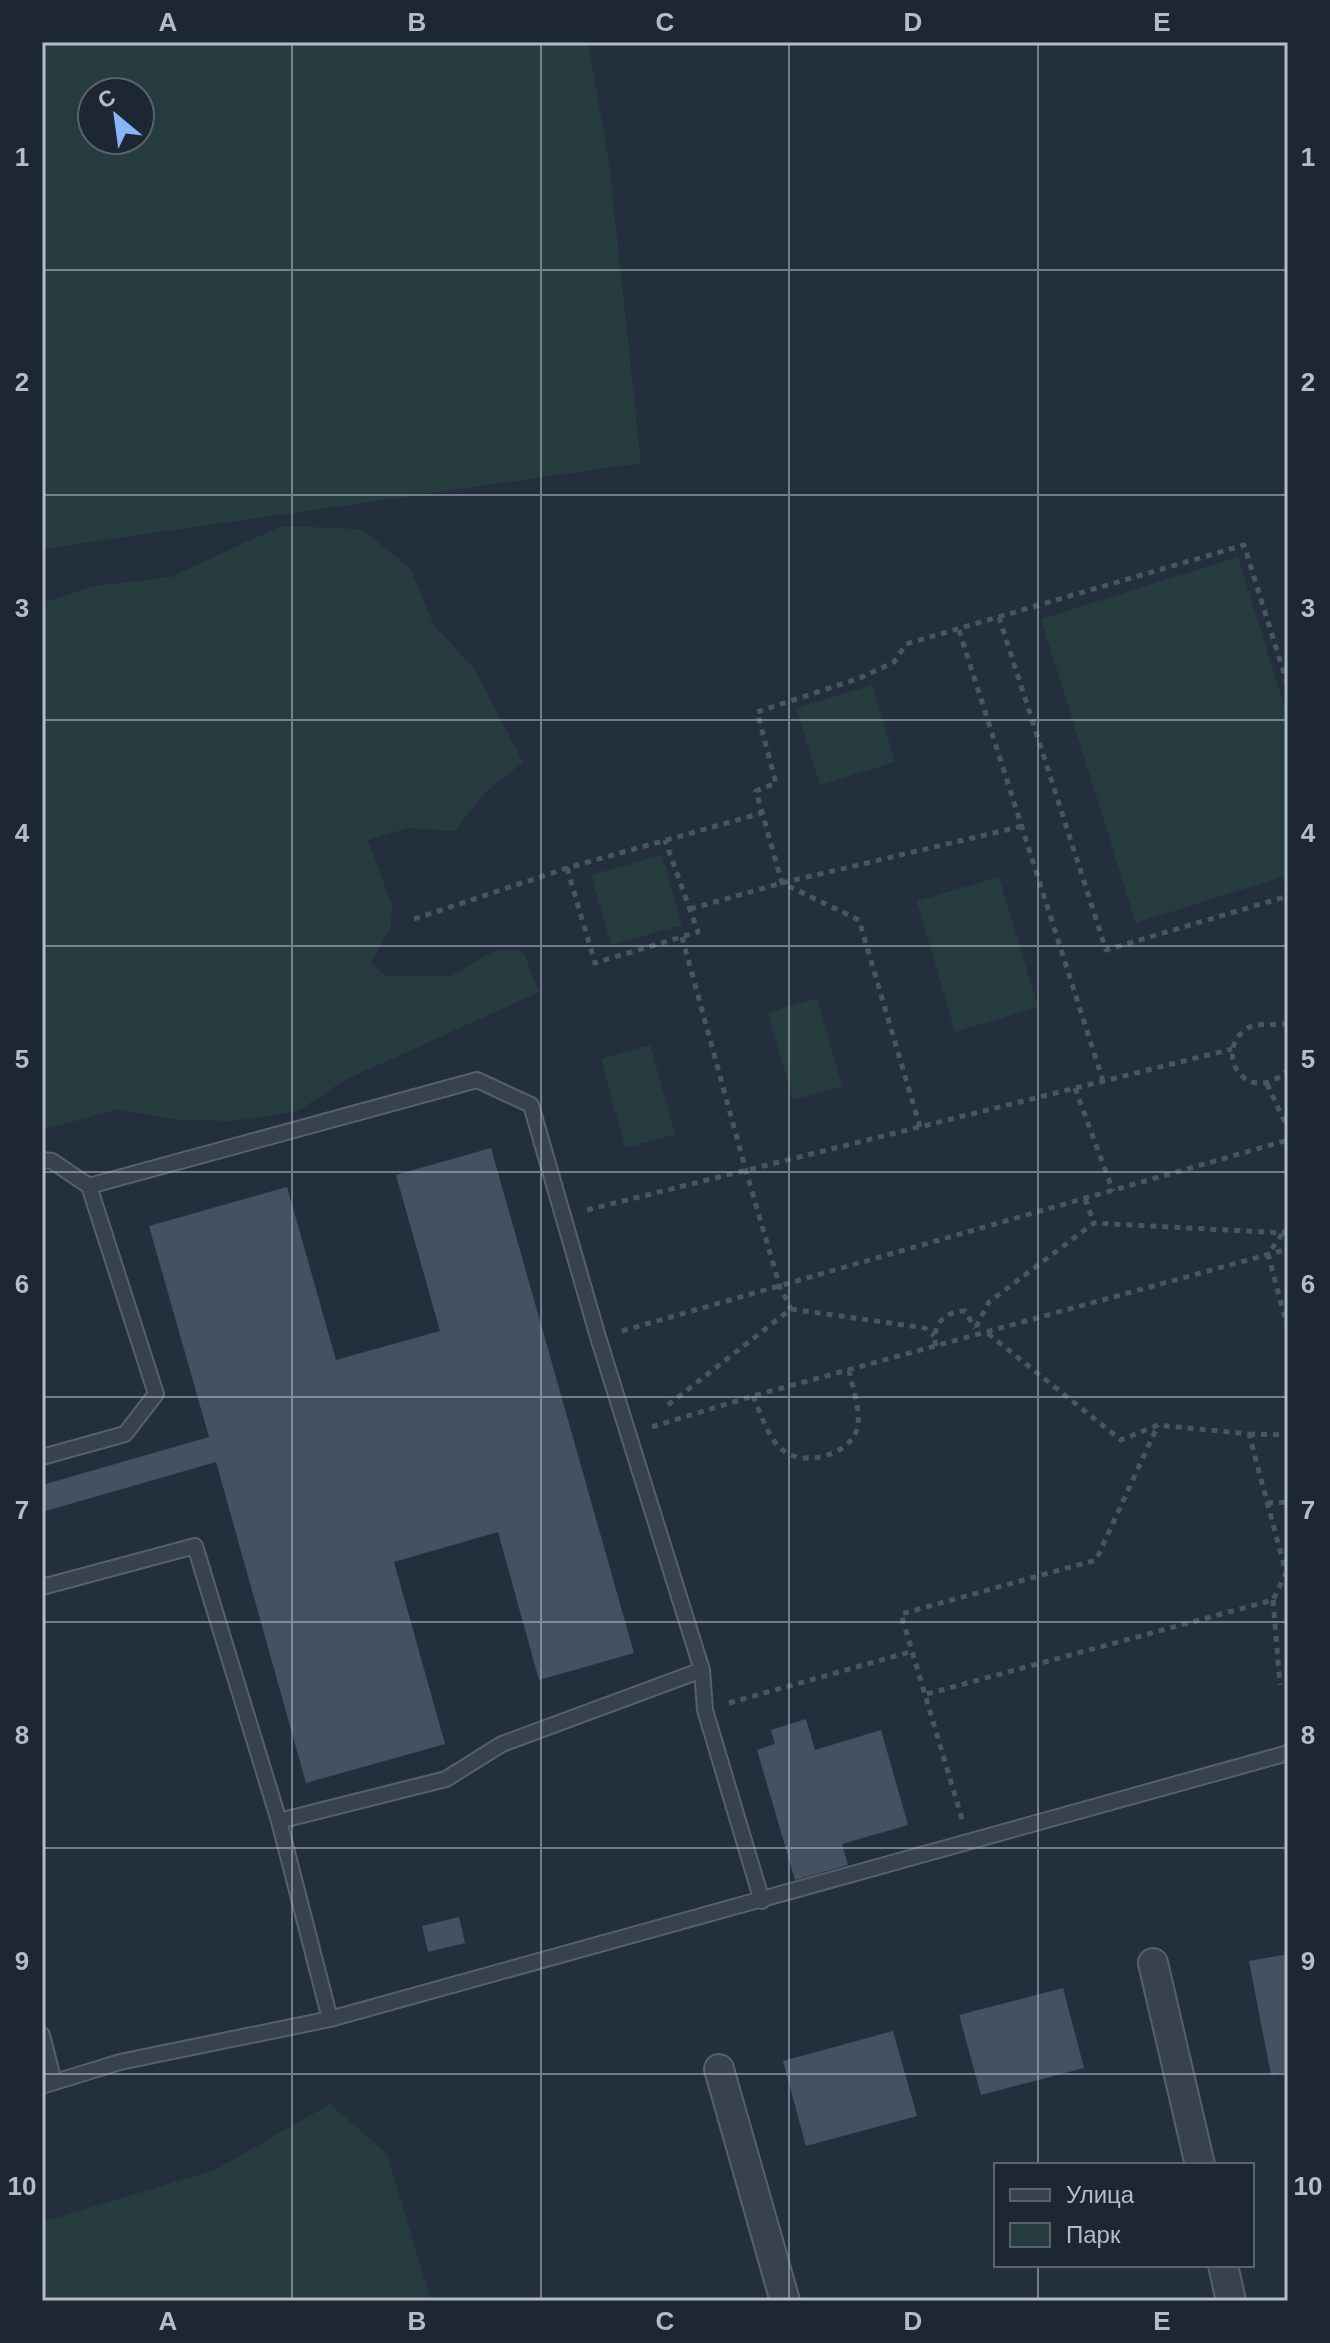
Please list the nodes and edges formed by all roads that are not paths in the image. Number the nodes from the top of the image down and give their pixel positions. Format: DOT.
graph roads {
  1 [pos="42,1160"];
  2 [pos="89,1186"];
  3 [pos="42,1457"];
  4 [pos="42,1587"];
  5 [pos="702,1670"];
  6 [pos="1288,1753"];
  7 [pos="279,1821"];
  8 [pos="762,1901"];
  9 [pos="1153,1963"];
  10 [pos="330,2019"];
  11 [pos="42,2035"];
  12 [pos="719,2069"];
  13 [pos="48,2084"];
  14 [pos="1200,2163"];
  15 [pos="1223,2267"];
  16 [pos="785,2301"];
  17 [pos="1231,2301"];
  1 -- 2 [label="lane"];
  2 -- 3 [label="lane"];
  2 -- 5 [label="lane"];
  4 -- 7 [label="lane"];
  5 -- 7 [label="lane"];
  5 -- 8 [label="lane"];
  6 -- 8 [label="lane"];
  7 -- 10 [label="lane"];
  8 -- 10 [label="lane"];
  9 -- 14 [label="street"];
  10 -- 13 [label="lane"];
  11 -- 13 [label="lane"];
  12 -- 16 [label="street"];
  15 -- 17 [label="street"];
}
